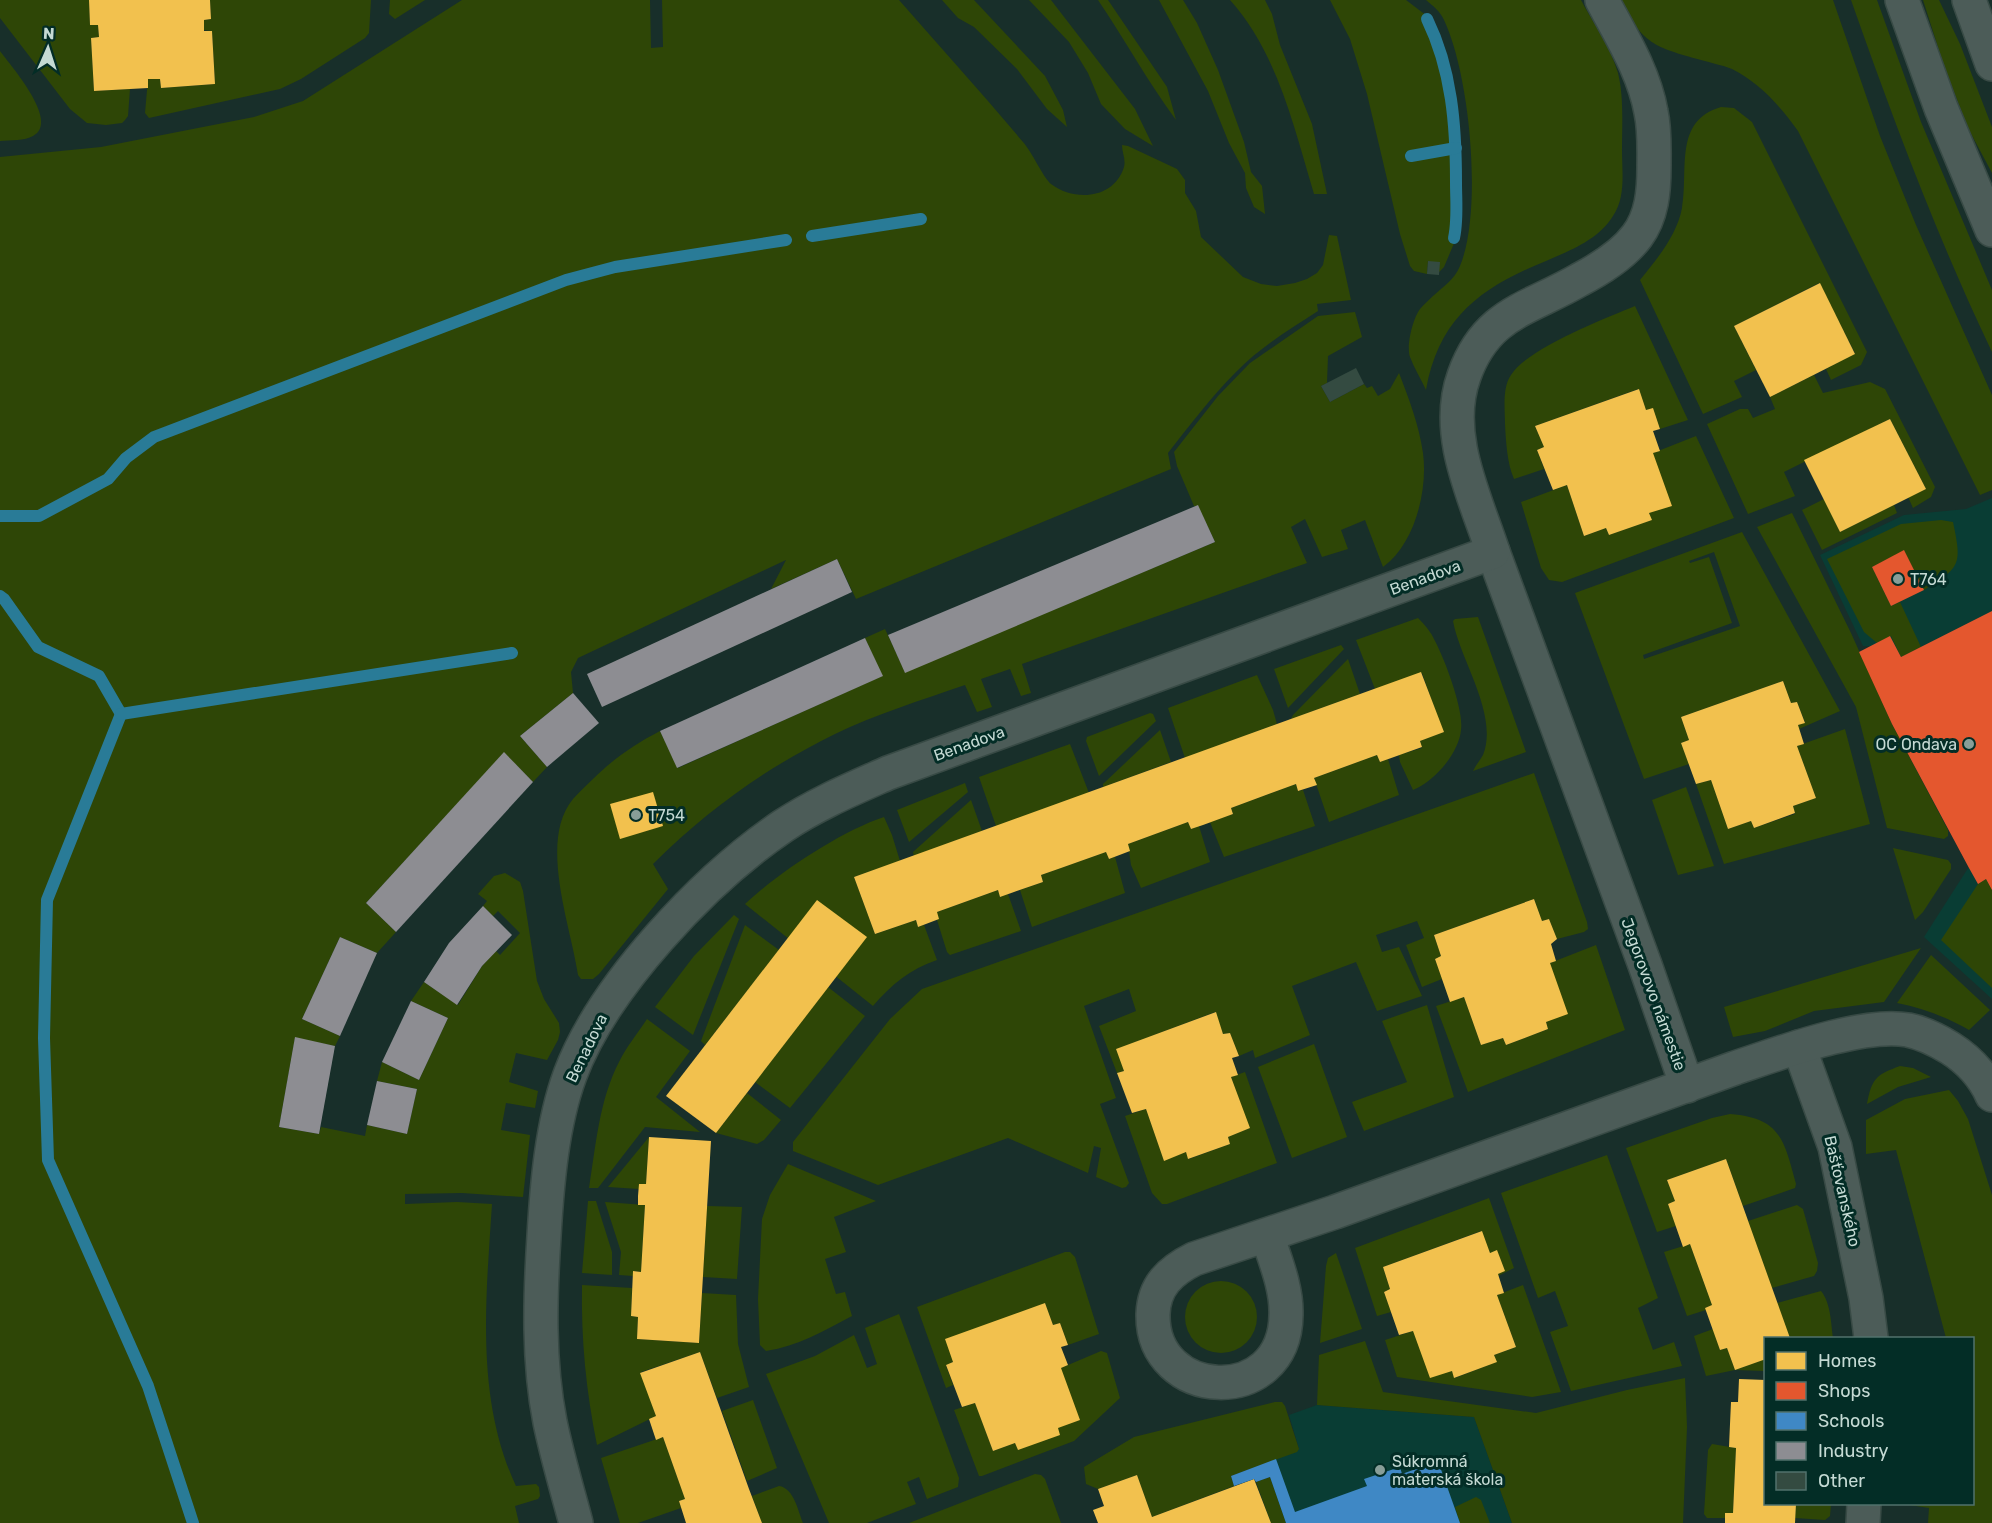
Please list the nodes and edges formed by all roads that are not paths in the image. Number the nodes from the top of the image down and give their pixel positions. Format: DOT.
graph roads {
  1 [pos="1602,0"];
  2 [pos="1902,0"];
  3 [pos="1969,0"];
  4 [pos="1992,64"];
  5 [pos="1992,230"];
  6 [pos="1493,552"];
  7 [pos="1799,1047"];
  8 [pos="1687,1086"];
  9 [pos="1992,1095"];
  10 [pos="1267,1235"];
  11 [pos="1872,1337"];
  12 [pos="1864,1505"];
  13 [pos="576,1523"];
  14 [pos="1863,1523"];
  1 -- 6 [label="street"];
  2 -- 5 [label="street"];
  3 -- 4 [label="street"];
  6 -- 8 [label="street, Jegorovovo námestie"];
  6 -- 13 [label="street, Benadova"];
  7 -- 8 [label="street"];
  7 -- 9 [label="street"];
  7 -- 11 [label="street, Bašťovanského"];
  8 -- 10 [label="street, Jegorovovo námestie"];
  10 -- 10 [label="street, Jegorovovo námestie"];
  12 -- 14 [label="street"];
}
